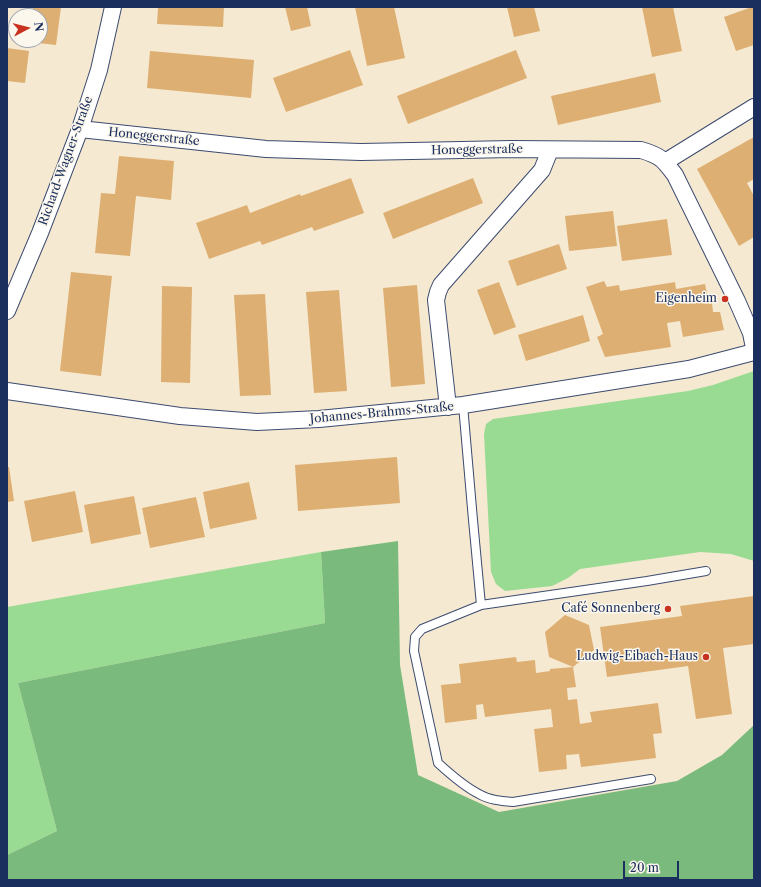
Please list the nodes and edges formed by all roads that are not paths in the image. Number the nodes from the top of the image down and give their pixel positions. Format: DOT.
graph roads {
  1 [pos="113,7"];
  2 [pos="754,107"];
  3 [pos="80,130"];
  4 [pos="550,150"];
  5 [pos="665,162"];
  6 [pos="7,310"];
  7 [pos="754,348"];
  8 [pos="754,352"];
  9 [pos="7,391"];
  10 [pos="456,406"];
  11 [pos="706,571"];
  12 [pos="481,605"];
  13 [pos="651,779"];
  1 -- 3 [label="street, Richard-Wagner-Straße"];
  2 -- 5 [label="street"];
  3 -- 4 [label="street, Honeggerstraße"];
  3 -- 6 [label="street, Richard-Wagner-Straße"];
  4 -- 5 [label="street, Honeggerstraße"];
  4 -- 10 [label="street"];
  5 -- 7 [label="street, Honeggerstraße"];
  8 -- 10 [label="street, Johannes-Brahms-Straße"];
  9 -- 10 [label="street, Johannes-Brahms-Straße"];
  10 -- 12 [label="lane"];
  11 -- 12 [label="lane"];
  12 -- 13 [label="lane"];
}
